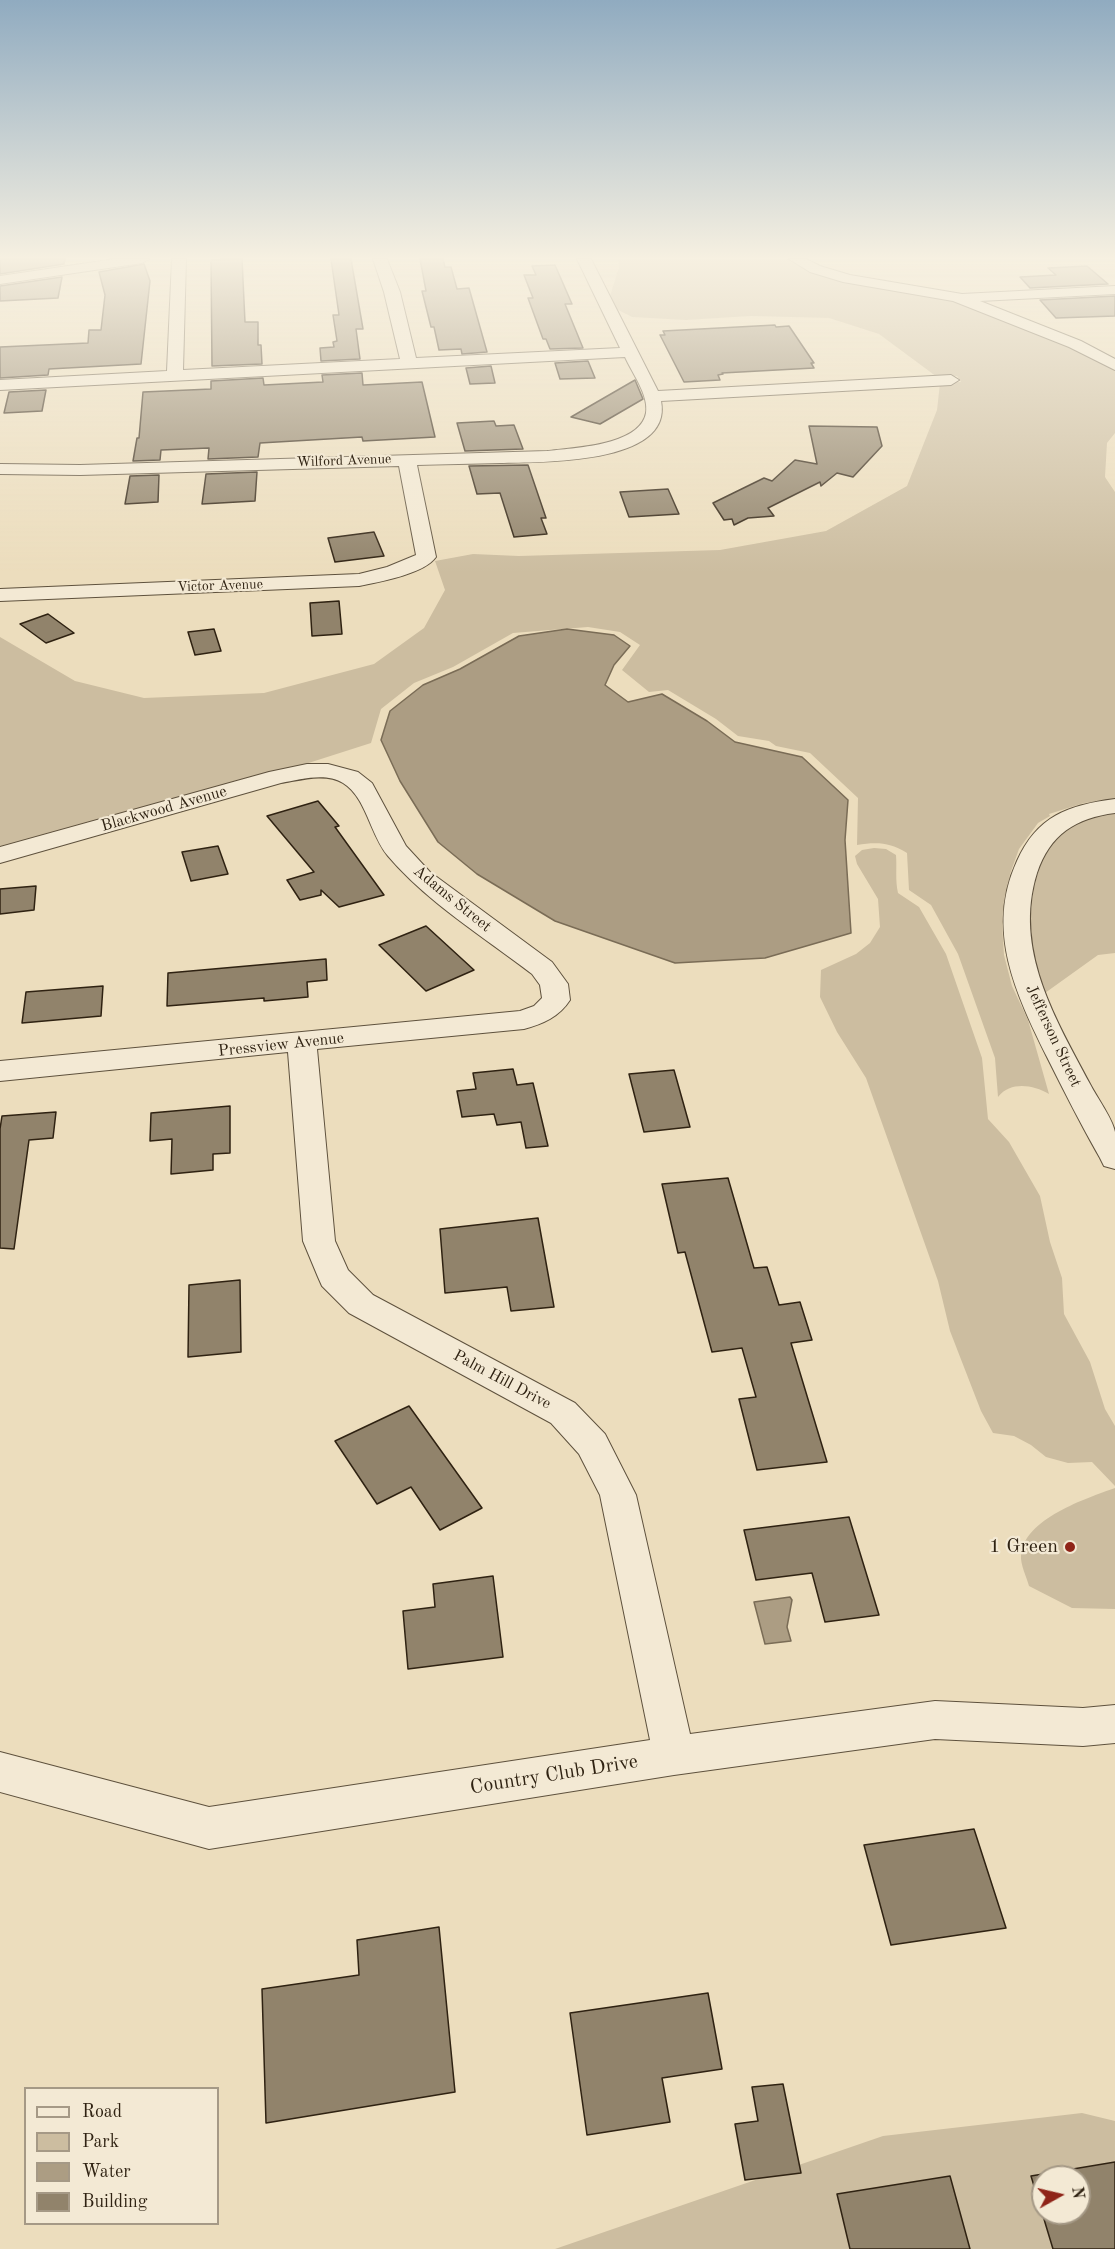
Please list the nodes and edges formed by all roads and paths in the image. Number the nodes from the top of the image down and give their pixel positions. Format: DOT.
graph roads {
  1 [pos="175,364"];
  2 [pos="409,364"];
  3 [pos="636,364"];
  4 [pos="175,376"];
  5 [pos="951,380"];
  6 [pos="0,385"];
  7 [pos="652,396"];
  8 [pos="407,459"];
  9 [pos="0,469"];
  10 [pos="5,595"];
  11 [pos="328,771"];
  12 [pos="1115,806"];
  13 [pos="0,855"];
  14 [pos="556,1000"];
  15 [pos="302,1043"];
  16 [pos="0,1071"];
  17 [pos="1115,1158"];
  18 [pos="1115,1724"];
  19 [pos="674,1756"];
  20 [pos="0,1772"];
  1 -- 4 [label="street"];
  2 -- 4 [label="street"];
  3 -- 7 [label="street"];
  4 -- 6 [label="street"];
  5 -- 7 [label="street"];
  7 -- 8 [label="street, Wilford Avenue"];
  8 -- 9 [label="street, Wilford Avenue"];
  8 -- 10 [label="street, Victor Avenue"];
  11 -- 13 [label="street, Blackwood Avenue"];
  11 -- 14 [label="street, Adams Street"];
  12 -- 17 [label="street, Jefferson Street"];
  14 -- 15 [label="street, Pressview Avenue"];
  15 -- 16 [label="street, Pressview Avenue"];
  15 -- 19 [label="street, Palm Hill Drive"];
  18 -- 19 [label="street, Country Club Drive"];
  19 -- 20 [label="street, Country Club Drive"];
}
